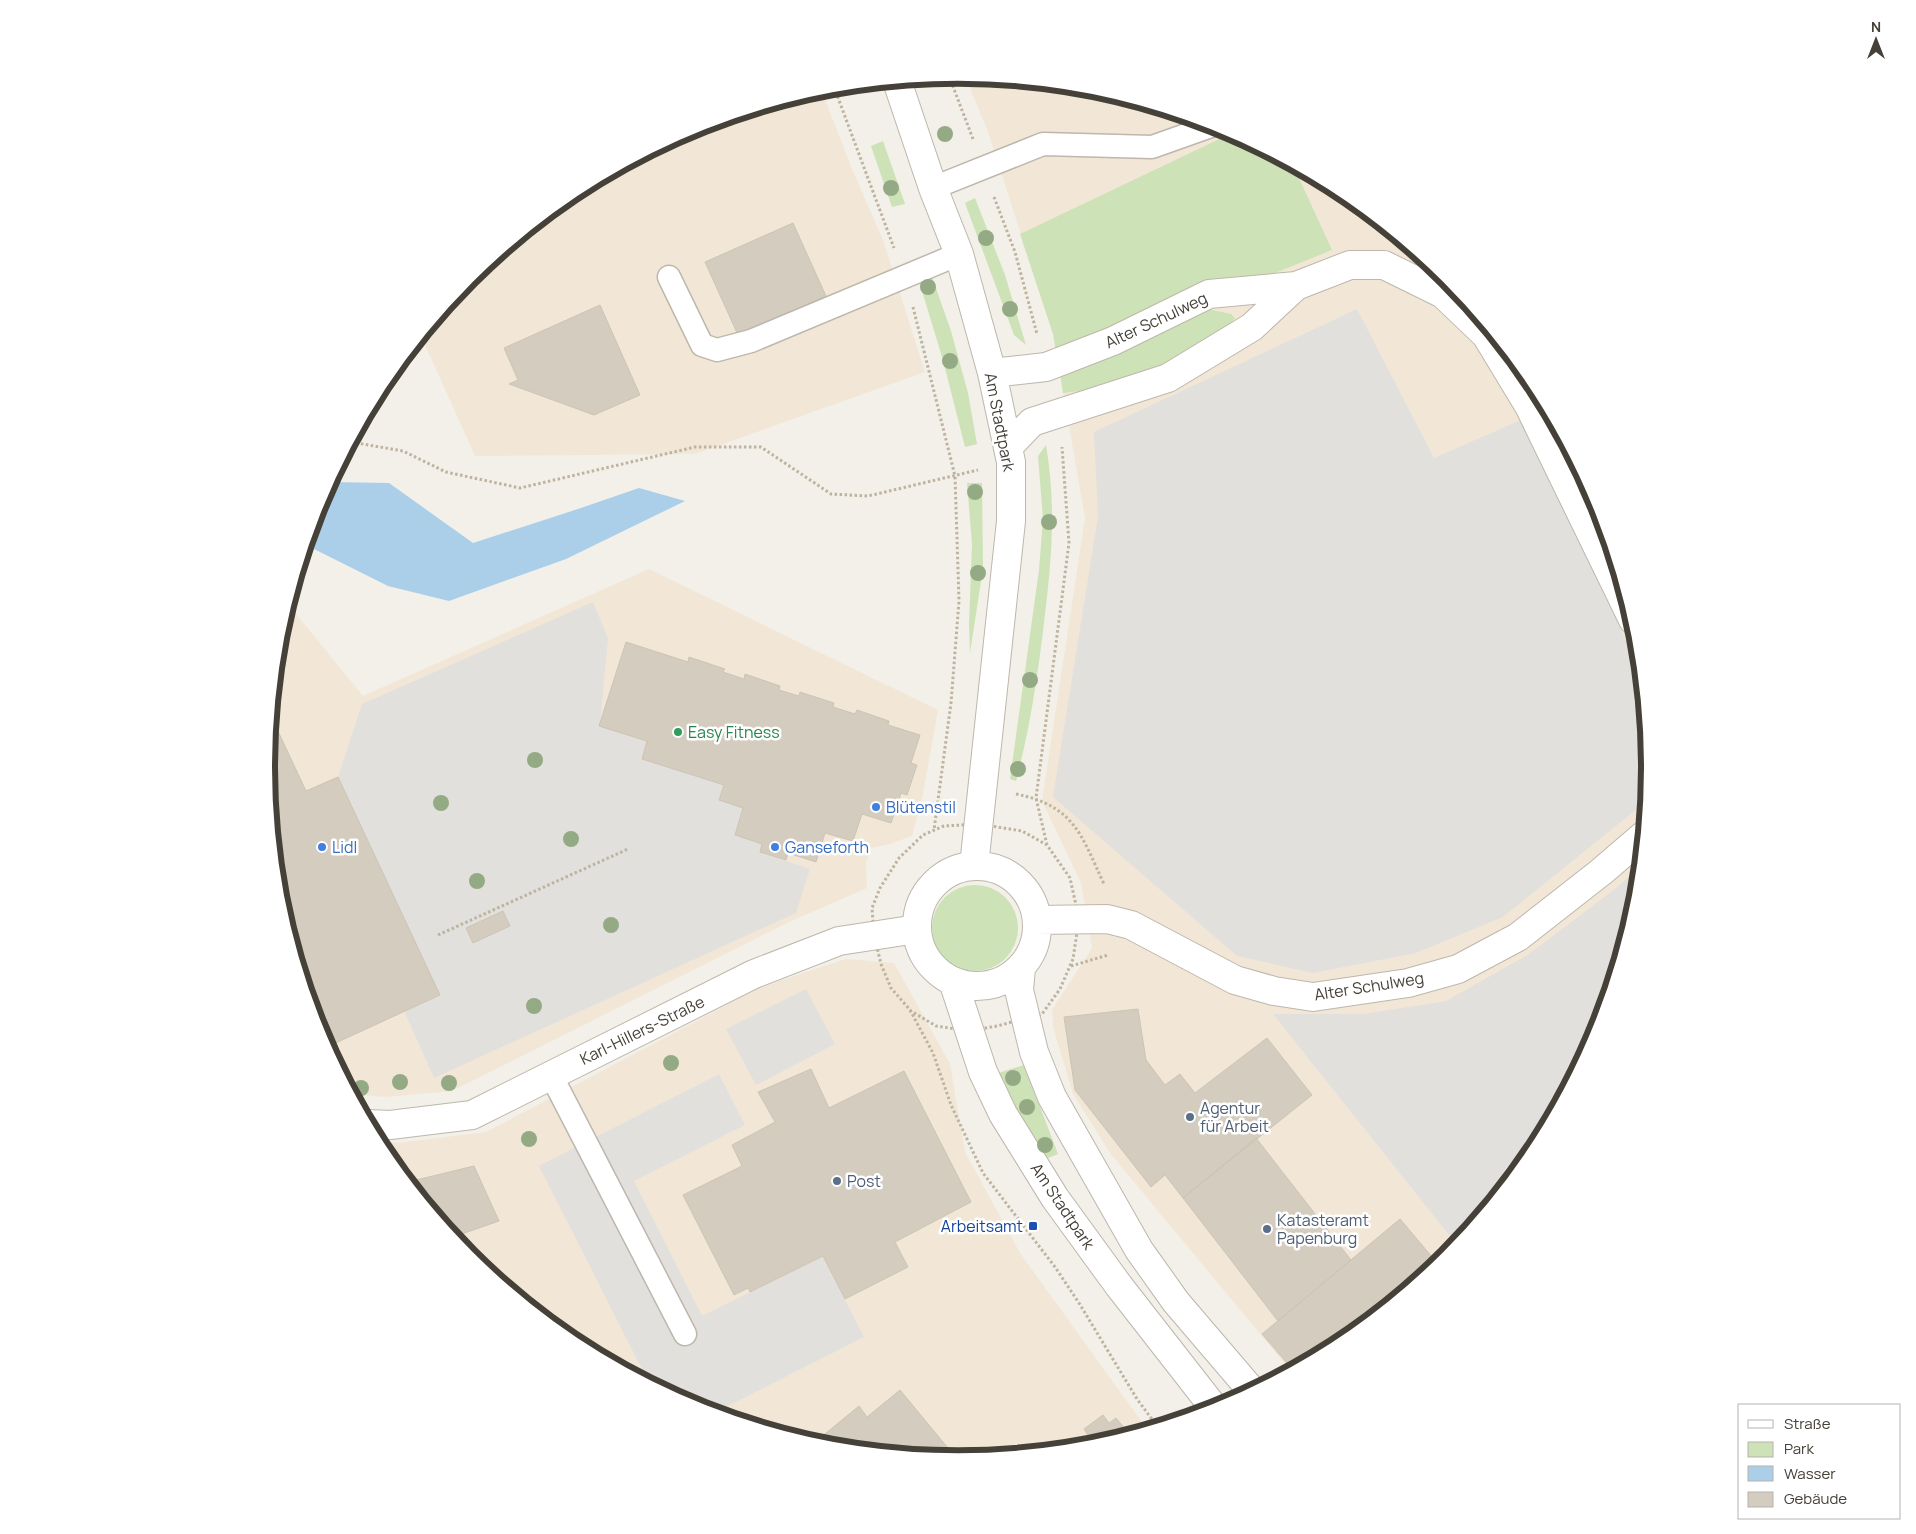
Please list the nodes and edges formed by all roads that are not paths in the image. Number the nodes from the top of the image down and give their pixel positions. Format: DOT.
graph roads {
  1 [pos="899,87"];
  2 [pos="1202,129"];
  3 [pos="933,188"];
  4 [pos="959,254"];
  5 [pos="669,277"];
  6 [pos="1296,286"];
  7 [pos="1445,289"];
  8 [pos="1466,310"];
  9 [pos="992,373"];
  10 [pos="1009,455"];
  11 [pos="1618,589"];
  12 [pos="1637,841"];
  13 [pos="974,866"];
  14 [pos="1037,920"];
  15 [pos="917,929"];
  16 [pos="1021,968"];
  17 [pos="953,980"];
  18 [pos="551,1075"];
  19 [pos="376,1124"];
  20 [pos="685,1334"];
  21 [pos="1247,1386"];
  22 [pos="1210,1401"];
  1 -- 3 [label="street, Am Stadtpark"];
  2 -- 3 [label="lane"];
  3 -- 4 [label="street, Am Stadtpark"];
  4 -- 5 [label="lane"];
  4 -- 9 [label="street, Am Stadtpark"];
  6 -- 7 [label="street, Alter Schulweg"];
  6 -- 9 [label="street, Alter Schulweg"];
  6 -- 10 [label="street"];
  8 -- 11 [label="street, Alter Schulweg"];
  9 -- 10 [label="street, Am Stadtpark"];
  10 -- 13 [label="street, Am Stadtpark"];
  12 -- 14 [label="street, Alter Schulweg"];
  13 -- 14 [label="street"];
  13 -- 15 [label="street"];
  14 -- 16 [label="street"];
  15 -- 17 [label="street"];
  15 -- 18 [label="street, Karl-Hillers-Straße"];
  16 -- 17 [label="street"];
  16 -- 21 [label="street"];
  17 -- 22 [label="street, Am Stadtpark"];
  18 -- 19 [label="street, Karl-Hillers-Straße"];
  18 -- 20 [label="lane"];
}
